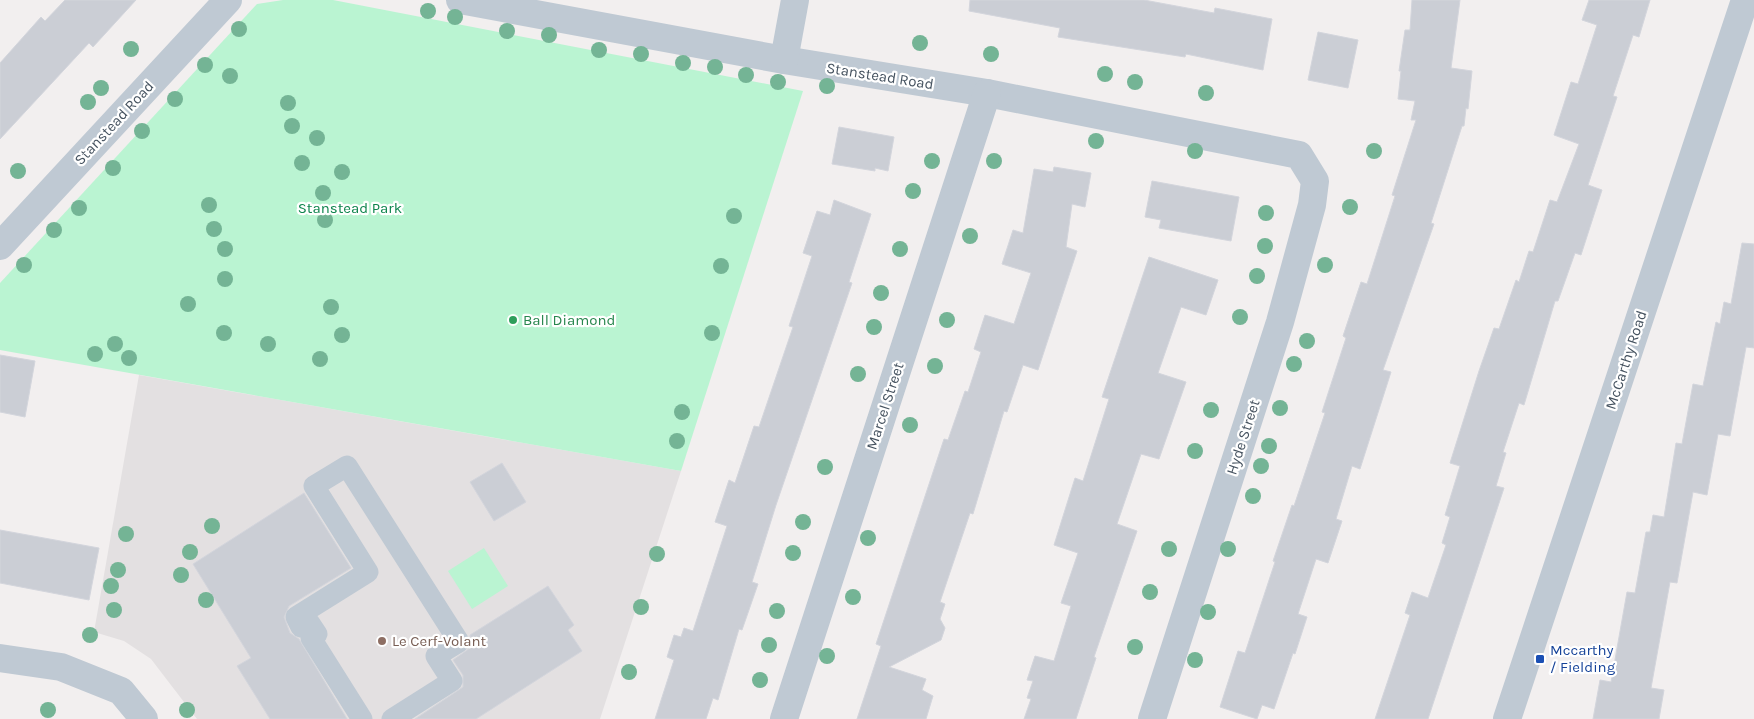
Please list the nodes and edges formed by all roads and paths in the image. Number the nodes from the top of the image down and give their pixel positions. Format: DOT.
graph roads {
  1 [pos="228,0"];
  2 [pos="460,0"];
  3 [pos="795,0"];
  4 [pos="1745,0"];
  5 [pos="784,60"];
  6 [pos="987,93"];
  7 [pos="1299,155"];
  8 [pos="0,246"];
  9 [pos="0,658"];
  10 [pos="144,719"];
  11 [pos="362,719"];
  12 [pos="392,719"];
  13 [pos="784,719"];
  14 [pos="1152,719"];
  15 [pos="1508,719"];
  1 -- 8 [label="street, Stanstead Road"];
  2 -- 5 [label="street, Stanstead Road"];
  3 -- 5 [label="street"];
  4 -- 15 [label="street, McCarthy Road"];
  5 -- 6 [label="street, Stanstead Road"];
  6 -- 7 [label="street, Stanstead Road"];
  6 -- 13 [label="street, Marcel Street"];
  7 -- 14 [label="street, Hyde Street"];
  9 -- 10 [label="street"];
  11 -- 12 [label="street"];
}
